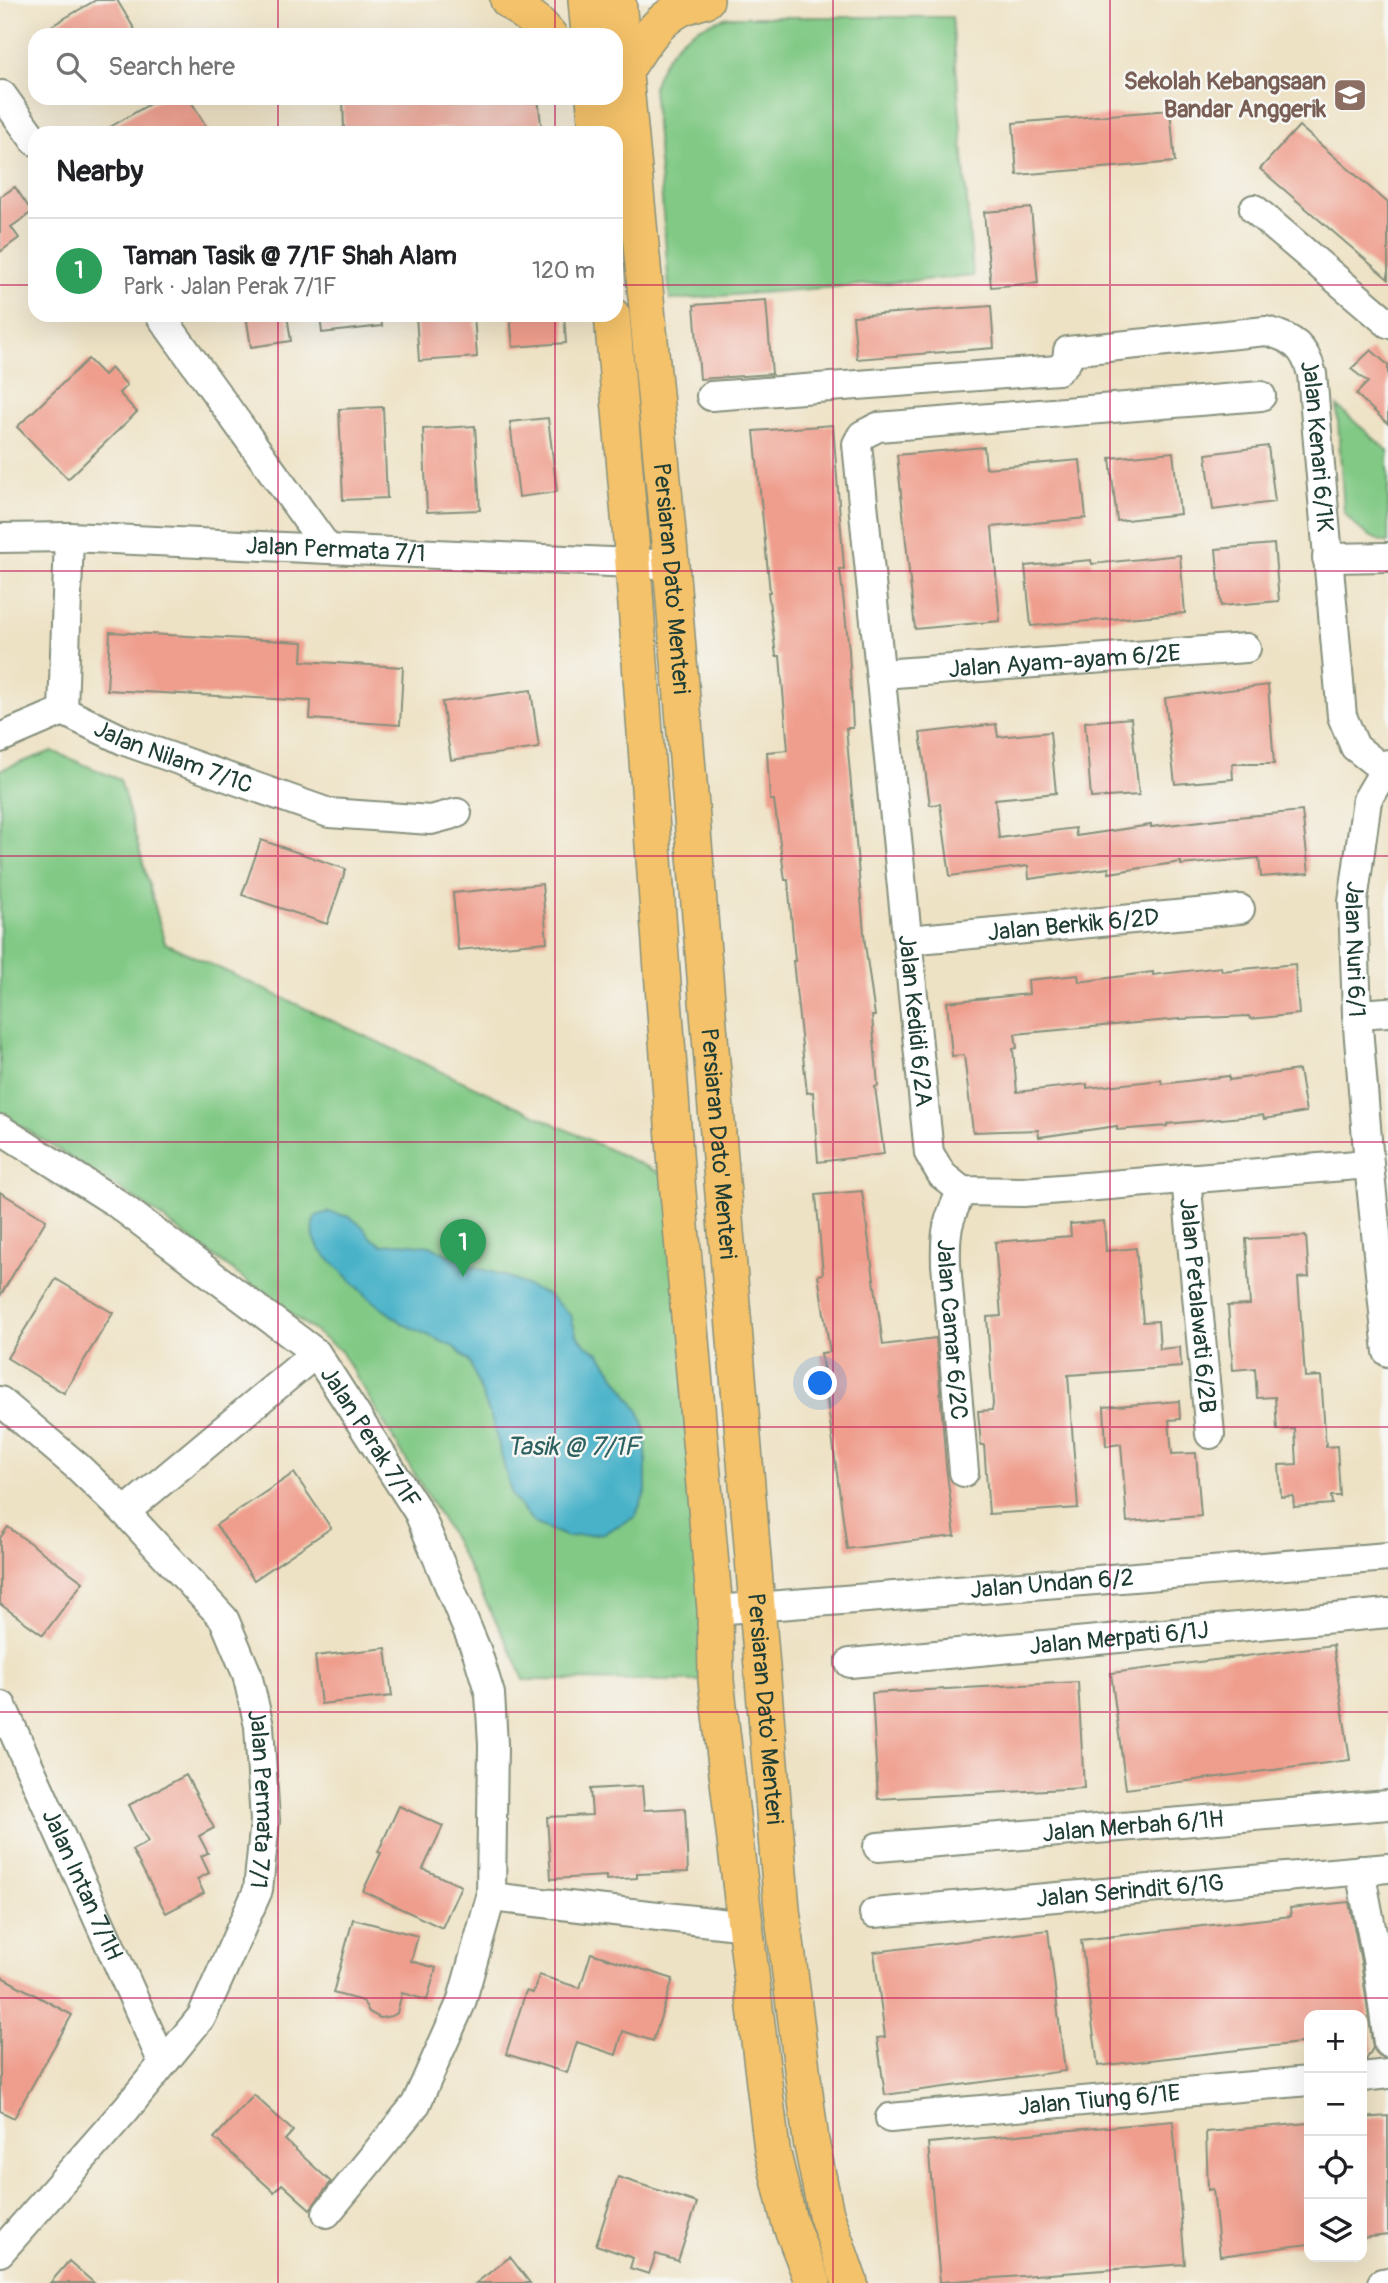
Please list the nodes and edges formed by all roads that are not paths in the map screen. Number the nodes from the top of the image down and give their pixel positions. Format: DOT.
graph roads {
  1 [pos="508,0"];
  2 [pos="586,0"];
  3 [pos="618,0"];
  4 [pos="706,0"];
  5 [pos="543,28"];
  6 [pos="588,28"];
  7 [pos="621,28"];
  8 [pos="623,51"];
  9 [pos="625,71"];
  10 [pos="2,95"];
  11 [pos="595,105"];
  12 [pos="596,126"];
  13 [pos="28,131"];
  14 [pos="1254,209"];
  15 [pos="164,322"];
  16 [pos="613,322"];
  17 [pos="1388,323"];
  18 [pos="711,396"];
  19 [pos="1261,396"];
  20 [pos="69,537"];
  21 [pos="0,538"];
  22 [pos="328,549"];
  23 [pos="1388,557"];
  24 [pos="1327,558"];
  25 [pos="633,564"];
  26 [pos="671,564"];
  27 [pos="1246,648"];
  28 [pos="881,674"];
  29 [pos="64,711"];
  30 [pos="0,738"];
  31 [pos="1385,767"];
  32 [pos="457,813"];
  33 [pos="1240,909"];
  34 [pos="908,940"];
  35 [pos="1388,1012"];
  36 [pos="1357,1013"];
  37 [pos="0,1129"];
  38 [pos="1369,1164"];
  39 [pos="1186,1178"];
  40 [pos="962,1191"];
  41 [pos="1381,1202"];
  42 [pos="1388,1352"];
  43 [pos="316,1353"];
  44 [pos="0,1401"];
  45 [pos="1209,1434"];
  46 [pos="964,1472"];
  47 [pos="125,1512"];
  48 [pos="1388,1557"];
  49 [pos="757,1607"];
  50 [pos="715,1610"];
  51 [pos="1388,1613"];
  52 [pos="850,1663"];
  53 [pos="2,1706"];
  54 [pos="1388,1805"];
  55 [pos="878,1847"];
  56 [pos="1388,1868"];
  57 [pos="1360,1871"];
  58 [pos="491,1897"];
  59 [pos="874,1913"];
  60 [pos="746,1926"];
  61 [pos="1388,2043"];
  62 [pos="163,2063"];
  63 [pos="1388,2074"];
  64 [pos="1367,2076"];
  65 [pos="1304,2081"];
  66 [pos="890,2118"];
  67 [pos="327,2213"];
  68 [pos="0,2252"];
  69 [pos="1388,2282"];
  70 [pos="813,2283"];
  71 [pos="850,2283"];
  72 [pos="1382,2283"];
  1 -- 5 [label="main road"];
  2 -- 6 [label="main road"];
  3 -- 7 [label="main road, Persiaran Dato' Menteri"];
  4 -- 9 [label="main road"];
  8 -- 9 [label="main road, Persiaran Dato' Menteri"];
  9 -- 26 [label="main road, Persiaran Dato' Menteri"];
  10 -- 13 [label="street"];
  11 -- 12 [label="main road"];
  14 -- 17 [label="street"];
  15 -- 22 [label="street"];
  16 -- 25 [label="main road, Persiaran Dato' Menteri"];
  18 -- 24 [label="street, Jalan Kenari 6/1K"];
  19 -- 28 [label="street, Jalan Kedidi 6/2A"];
  20 -- 21 [label="street, Jalan Permata 7/1"];
  20 -- 22 [label="street, Jalan Permata 7/1"];
  20 -- 29 [label="street, Jalan Nilam 7/1C"];
  22 -- 25 [label="street, Jalan Permata 7/1"];
  23 -- 24 [label="street"];
  24 -- 31 [label="street, Jalan Kenari 6/1K"];
  25 -- 26 [label="street, Jalan Permata 7/1"];
  25 -- 50 [label="main road, Persiaran Dato' Menteri"];
  26 -- 49 [label="main road, Persiaran Dato' Menteri"];
  27 -- 28 [label="street, Jalan Ayam-ayam 6/2E"];
  28 -- 34 [label="street, Jalan Kedidi 6/2A"];
  29 -- 30 [label="street"];
  29 -- 32 [label="street, Jalan Nilam 7/1C"];
  31 -- 36 [label="street, Jalan Nuri 6/1"];
  33 -- 34 [label="street, Jalan Berkik 6/2D"];
  34 -- 40 [label="street, Jalan Kedidi 6/2A"];
  35 -- 36 [label="street"];
  36 -- 38 [label="street, Jalan Nuri 6/1"];
  37 -- 43 [label="street, Jalan Perak 7/1F"];
  38 -- 39 [label="street"];
  38 -- 41 [label="street, Jalan Nuri 6/1"];
  39 -- 40 [label="street"];
  39 -- 45 [label="street, Jalan Petalawati 6/2B"];
  40 -- 46 [label="street, Jalan Camar 6/2C"];
  41 -- 42 [label="street, Jalan Nuri 6/1"];
  43 -- 47 [label="street"];
  43 -- 58 [label="street, Jalan Perak 7/1F"];
  44 -- 47 [label="street, Jalan Permata 7/1"];
  47 -- 62 [label="street, Jalan Permata 7/1"];
  48 -- 49 [label="street, Jalan Undan 6/2"];
  49 -- 50 [label="street, Jalan Undan 6/2"];
  49 -- 71 [label="main road, Persiaran Dato' Menteri"];
  50 -- 60 [label="main road, Persiaran Dato' Menteri"];
  51 -- 52 [label="street, Jalan Merpati 6/1J"];
  53 -- 62 [label="street, Jalan Intan 7/1H"];
  54 -- 55 [label="street, Jalan Merbah 6/1H"];
  56 -- 57 [label="street, Jalan Serindit 6/1G"];
  57 -- 59 [label="street, Jalan Serindit 6/1G"];
  57 -- 61 [label="street"];
  58 -- 60 [label="street"];
  58 -- 67 [label="street, Jalan Perak 7/1F"];
  60 -- 70 [label="main road, Persiaran Dato' Menteri"];
  62 -- 68 [label="street, Jalan Permata 7/1"];
  63 -- 64 [label="street"];
  65 -- 66 [label="street, Jalan Tiung 6/1E"];
  69 -- 72 [label="street"];
}
